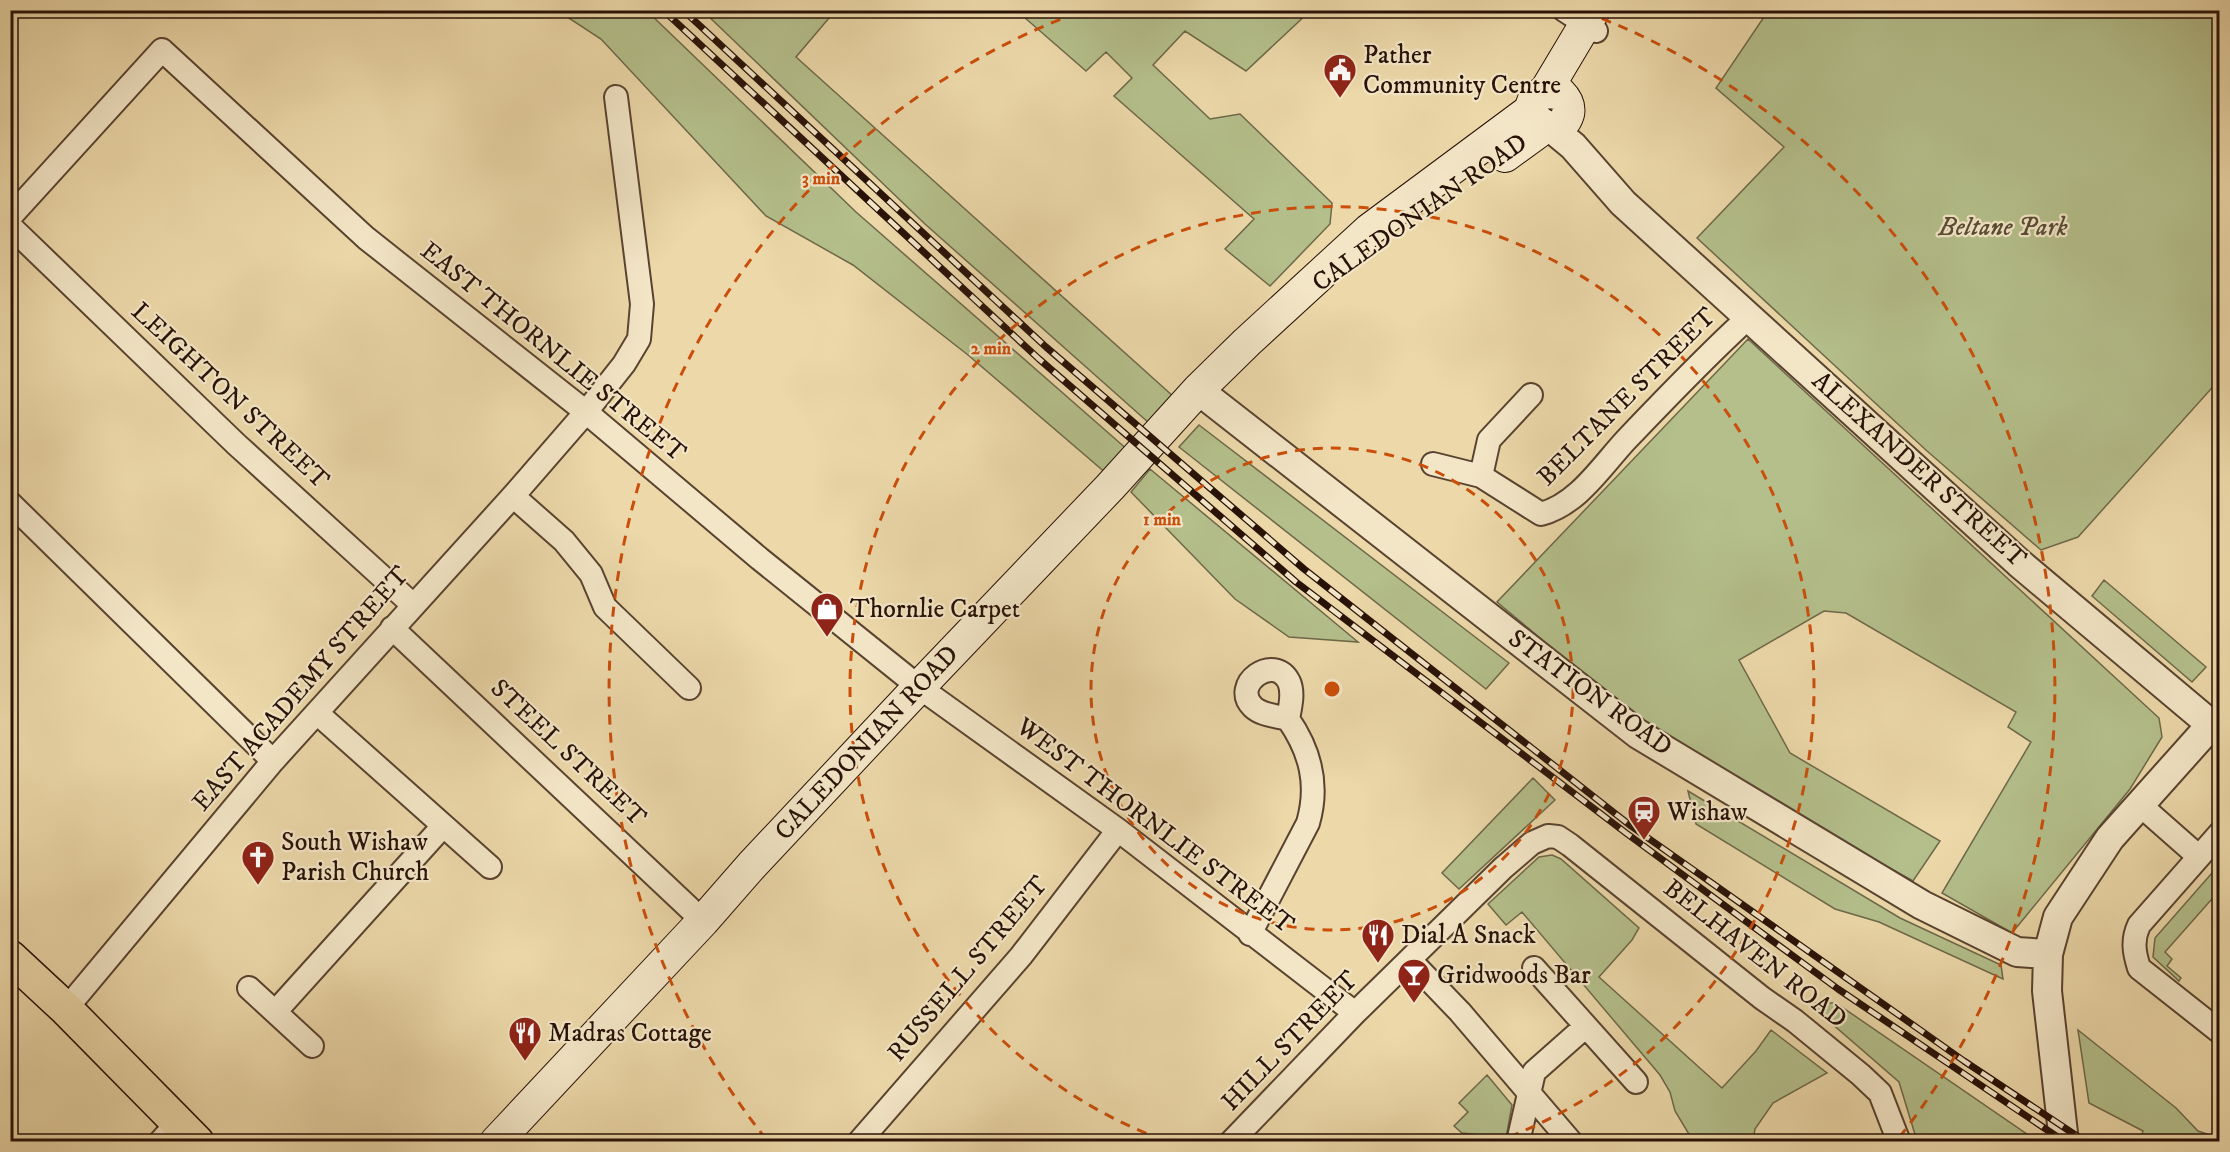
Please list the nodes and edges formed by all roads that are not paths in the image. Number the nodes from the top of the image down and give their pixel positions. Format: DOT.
graph roads {
  1 [pos="1590,17"];
  2 [pos="616,97"];
  3 [pos="1551,110"];
  4 [pos="10,217"];
  5 [pos="10,226"];
  6 [pos="1750,316"];
  7 [pos="1198,390"];
  8 [pos="1531,395"];
  9 [pos="586,412"];
  10 [pos="1433,465"];
  11 [pos="1481,476"];
  12 [pos="513,496"];
  13 [pos="10,503"];
  14 [pos="413,605"];
  15 [pos="392,628"];
  16 [pos="919,687"];
  17 [pos="689,688"];
  18 [pos="317,713"];
  19 [pos="1288,719"];
  20 [pos="2215,728"];
  21 [pos="273,761"];
  22 [pos="2139,804"];
  23 [pos="443,826"];
  24 [pos="1118,830"];
  25 [pos="2220,833"];
  26 [pos="1548,837"];
  27 [pos="2198,856"];
  28 [pos="490,867"];
  29 [pos="703,921"];
  30 [pos="1250,934"];
  31 [pos="2048,954"];
  32 [pos="10,957"];
  33 [pos="1410,960"];
  34 [pos="1534,968"];
  35 [pos="249,988"];
  36 [pos="66,1009"];
  37 [pos="276,1011"];
  38 [pos="1356,1013"];
  39 [pos="1586,1026"];
  40 [pos="2220,1032"];
  41 [pos="312,1046"];
  42 [pos="1636,1082"];
  43 [pos="1529,1093"];
  44 [pos="178,1135"];
  45 [pos="496,1142"];
  46 [pos="859,1142"];
  47 [pos="1231,1142"];
  48 [pos="1518,1142"];
  49 [pos="1571,1142"];
  50 [pos="1899,1142"];
  51 [pos="2064,1142"];
  1 -- 3 [label="main road, CALEDONIAN ROAD"];
  2 -- 9 [label="street, EAST ACADEMY STREET"];
  3 -- 6 [label="street, ALEXANDER STREET"];
  3 -- 7 [label="main road, CALEDONIAN ROAD"];
  4 -- 9 [label="street, EAST THORNLIE STREET"];
  5 -- 14 [label="street, LEIGHTON STREET"];
  6 -- 11 [label="street, BELTANE STREET"];
  6 -- 20 [label="street, ALEXANDER STREET"];
  7 -- 16 [label="main road, CALEDONIAN ROAD"];
  7 -- 31 [label="street, STATION ROAD"];
  8 -- 11 [label="street"];
  9 -- 12 [label="street, EAST ACADEMY STREET"];
  9 -- 16 [label="street, EAST THORNLIE STREET"];
  10 -- 11 [label="street, BELTANE STREET"];
  12 -- 14 [label="street, EAST ACADEMY STREET"];
  12 -- 17 [label="street"];
  13 -- 21 [label="street"];
  14 -- 15 [label="street, EAST ACADEMY STREET"];
  15 -- 18 [label="street, EAST ACADEMY STREET"];
  15 -- 29 [label="street, STEEL STREET"];
  16 -- 24 [label="street, WEST THORNLIE STREET"];
  16 -- 29 [label="main road, CALEDONIAN ROAD"];
  18 -- 21 [label="street, EAST ACADEMY STREET"];
  18 -- 23 [label="street"];
  19 -- 30 [label="street"];
  20 -- 22 [label="street"];
  21 -- 36 [label="street, EAST ACADEMY STREET"];
  22 -- 27 [label="street"];
  22 -- 31 [label="street"];
  23 -- 28 [label="street"];
  23 -- 37 [label="street"];
  24 -- 30 [label="street, WEST THORNLIE STREET"];
  24 -- 46 [label="street, RUSSELL STREET"];
  25 -- 27 [label="street"];
  26 -- 33 [label="street, HILL STREET"];
  26 -- 50 [label="street, BELHAVEN ROAD"];
  27 -- 40 [label="street"];
  29 -- 45 [label="main road, CALEDONIAN ROAD"];
  30 -- 38 [label="street, WEST THORNLIE STREET"];
  31 -- 51 [label="street"];
  32 -- 36 [label="main road"];
  33 -- 38 [label="street, HILL STREET"];
  33 -- 43 [label="street"];
  34 -- 39 [label="street"];
  35 -- 37 [label="street"];
  36 -- 44 [label="main road"];
  37 -- 41 [label="street"];
  38 -- 47 [label="street, HILL STREET"];
  39 -- 42 [label="street"];
  39 -- 43 [label="street"];
  43 -- 48 [label="street"];
  43 -- 49 [label="street"];
}
